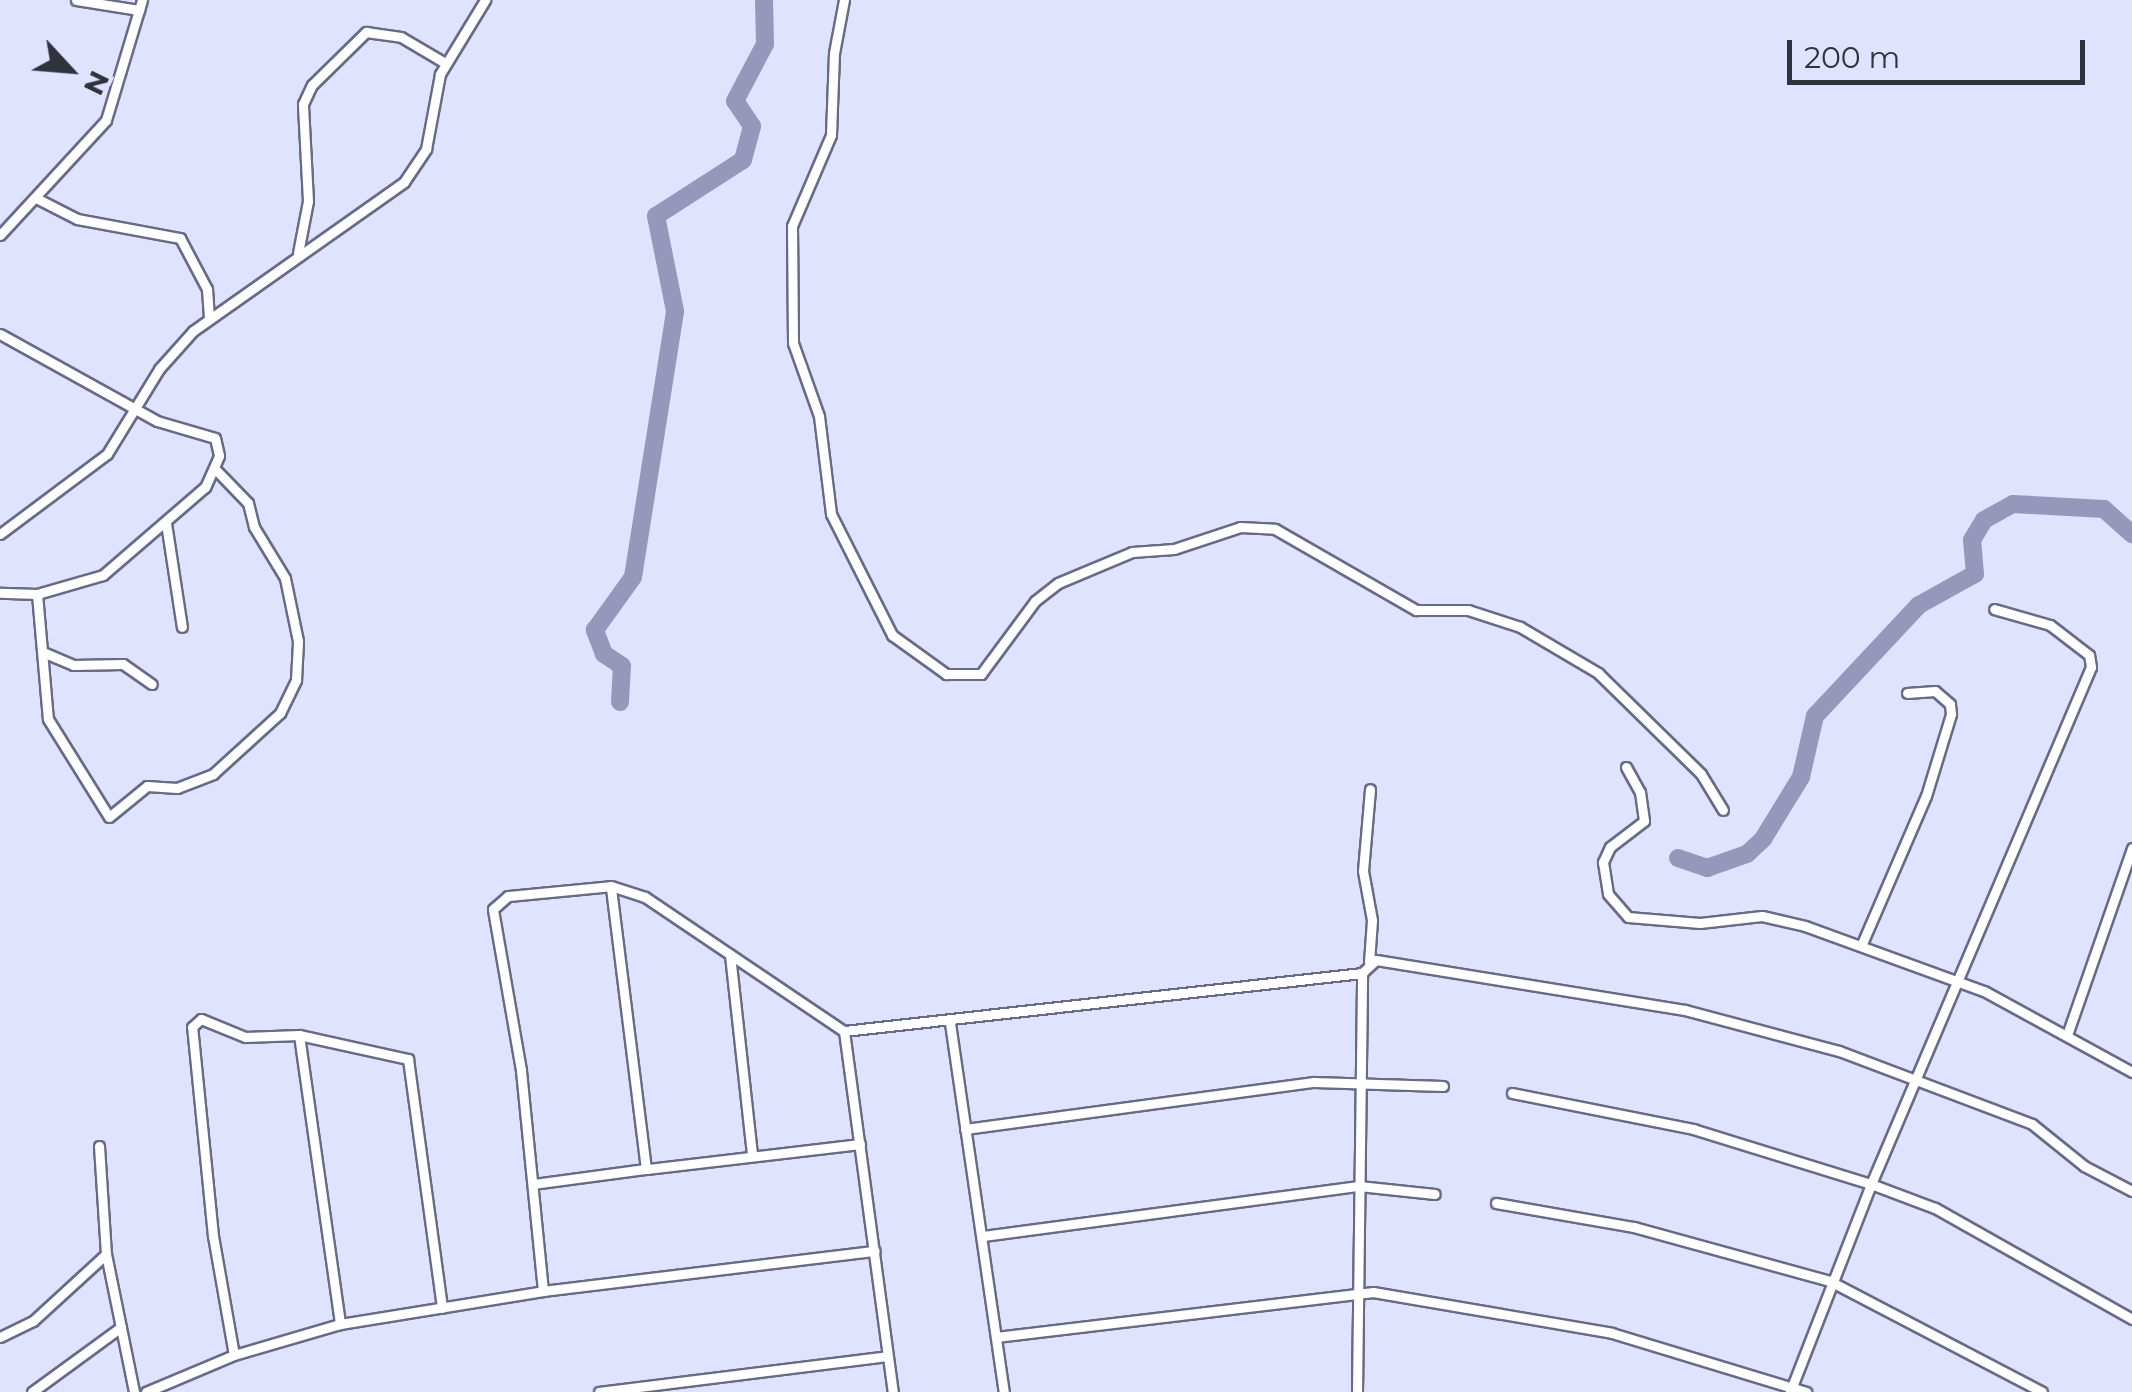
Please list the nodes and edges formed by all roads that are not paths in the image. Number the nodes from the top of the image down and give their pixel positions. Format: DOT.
graph roads {
  1 [pos="76,0"];
  2 [pos="485,0"];
  3 [pos="844,0"];
  4 [pos="140,5"];
  5 [pos="445,63"];
  6 [pos="38,198"];
  7 [pos="0,235"];
  8 [pos="297,256"];
  9 [pos="209,318"];
  10 [pos="0,334"];
  11 [pos="136,407"];
  12 [pos="217,471"];
  13 [pos="166,523"];
  14 [pos="0,534"];
  15 [pos="0,593"];
  16 [pos="37,594"];
  17 [pos="1994,610"];
  18 [pos="182,626"];
  19 [pos="44,653"];
  20 [pos="152,684"];
  21 [pos="1907,694"];
  22 [pos="1626,767"];
  23 [pos="1370,788"];
  24 [pos="1723,810"];
  25 [pos="2132,848"];
  26 [pos="611,886"];
  27 [pos="1861,946"];
  28 [pos="730,955"];
  29 [pos="1369,962"];
  30 [pos="1362,973"];
  31 [pos="1960,982"];
  32 [pos="950,1023"];
  33 [pos="844,1032"];
  34 [pos="299,1034"];
  35 [pos="2066,1034"];
  36 [pos="2132,1072"];
  37 [pos="1916,1078"];
  38 [pos="1362,1081"];
  39 [pos="1443,1086"];
  40 [pos="1512,1093"];
  41 [pos="966,1129"];
  42 [pos="860,1144"];
  43 [pos="99,1146"];
  44 [pos="752,1155"];
  45 [pos="646,1169"];
  46 [pos="533,1184"];
  47 [pos="1871,1184"];
  48 [pos="1359,1186"];
  49 [pos="2132,1192"];
  50 [pos="1435,1194"];
  51 [pos="1496,1203"];
  52 [pos="982,1236"];
  53 [pos="874,1250"];
  54 [pos="106,1254"];
  55 [pos="1830,1282"];
  56 [pos="543,1290"];
  57 [pos="1360,1293"];
  58 [pos="442,1308"];
  59 [pos="2132,1319"];
  60 [pos="340,1324"];
  61 [pos="121,1327"];
  62 [pos="0,1337"];
  63 [pos="996,1337"];
  64 [pos="234,1355"];
  65 [pos="887,1356"];
  66 [pos="1791,1389"];
  67 [pos="32,1392"];
  68 [pos="134,1392"];
  69 [pos="146,1392"];
  70 [pos="599,1392"];
  71 [pos="892,1392"];
  72 [pos="1004,1392"];
  73 [pos="1357,1392"];
  74 [pos="1806,1392"];
  75 [pos="2042,1392"];
  1 -- 4 [label="street"];
  2 -- 5 [label="street"];
  3 -- 24 [label="street"];
  4 -- 6 [label="street"];
  5 -- 8 [label="street"];
  5 -- 8 [label="street"];
  6 -- 7 [label="street"];
  6 -- 9 [label="street"];
  8 -- 9 [label="street"];
  9 -- 11 [label="street"];
  10 -- 11 [label="street"];
  11 -- 12 [label="street"];
  11 -- 14 [label="street"];
  12 -- 13 [label="street"];
  12 -- 19 [label="street"];
  13 -- 16 [label="street"];
  13 -- 18 [label="street"];
  15 -- 16 [label="street"];
  16 -- 19 [label="street"];
  17 -- 31 [label="street"];
  19 -- 20 [label="street"];
  21 -- 27 [label="street"];
  22 -- 27 [label="street"];
  23 -- 29 [label="street"];
  25 -- 35 [label="street"];
  26 -- 28 [label="street"];
  26 -- 45 [label="street"];
  26 -- 46 [label="street"];
  27 -- 31 [label="street"];
  28 -- 33 [label="street"];
  28 -- 44 [label="street"];
  29 -- 30 [label="street"];
  29 -- 37 [label="street"];
  30 -- 32 [label="street"];
  30 -- 38 [label="street"];
  31 -- 35 [label="street"];
  31 -- 37 [label="street"];
  32 -- 33 [label="street"];
  32 -- 41 [label="street"];
  33 -- 42 [label="street"];
  34 -- 58 [label="street"];
  34 -- 60 [label="street"];
  34 -- 64 [label="street"];
  35 -- 36 [label="street"];
  37 -- 47 [label="street"];
  37 -- 49 [label="street"];
  38 -- 39 [label="street"];
  38 -- 41 [label="street"];
  38 -- 48 [label="street"];
  40 -- 47 [label="street"];
  41 -- 52 [label="street"];
  42 -- 44 [label="street"];
  42 -- 53 [label="street"];
  43 -- 54 [label="street"];
  44 -- 45 [label="street"];
  45 -- 46 [label="street"];
  46 -- 56 [label="street"];
  47 -- 55 [label="street"];
  47 -- 59 [label="street"];
  48 -- 50 [label="street"];
  48 -- 52 [label="street"];
  48 -- 57 [label="street"];
  51 -- 55 [label="street"];
  52 -- 63 [label="street"];
  53 -- 56 [label="street"];
  53 -- 65 [label="street"];
  54 -- 61 [label="street"];
  54 -- 62 [label="street"];
  55 -- 66 [label="street"];
  55 -- 75 [label="street"];
  56 -- 58 [label="street"];
  57 -- 63 [label="street"];
  57 -- 66 [label="street"];
  57 -- 73 [label="street"];
  58 -- 60 [label="street"];
  60 -- 64 [label="street"];
  61 -- 67 [label="street"];
  61 -- 68 [label="street"];
  63 -- 72 [label="street"];
  64 -- 69 [label="street"];
  65 -- 70 [label="street"];
  65 -- 71 [label="street"];
  66 -- 74 [label="street"];
}
